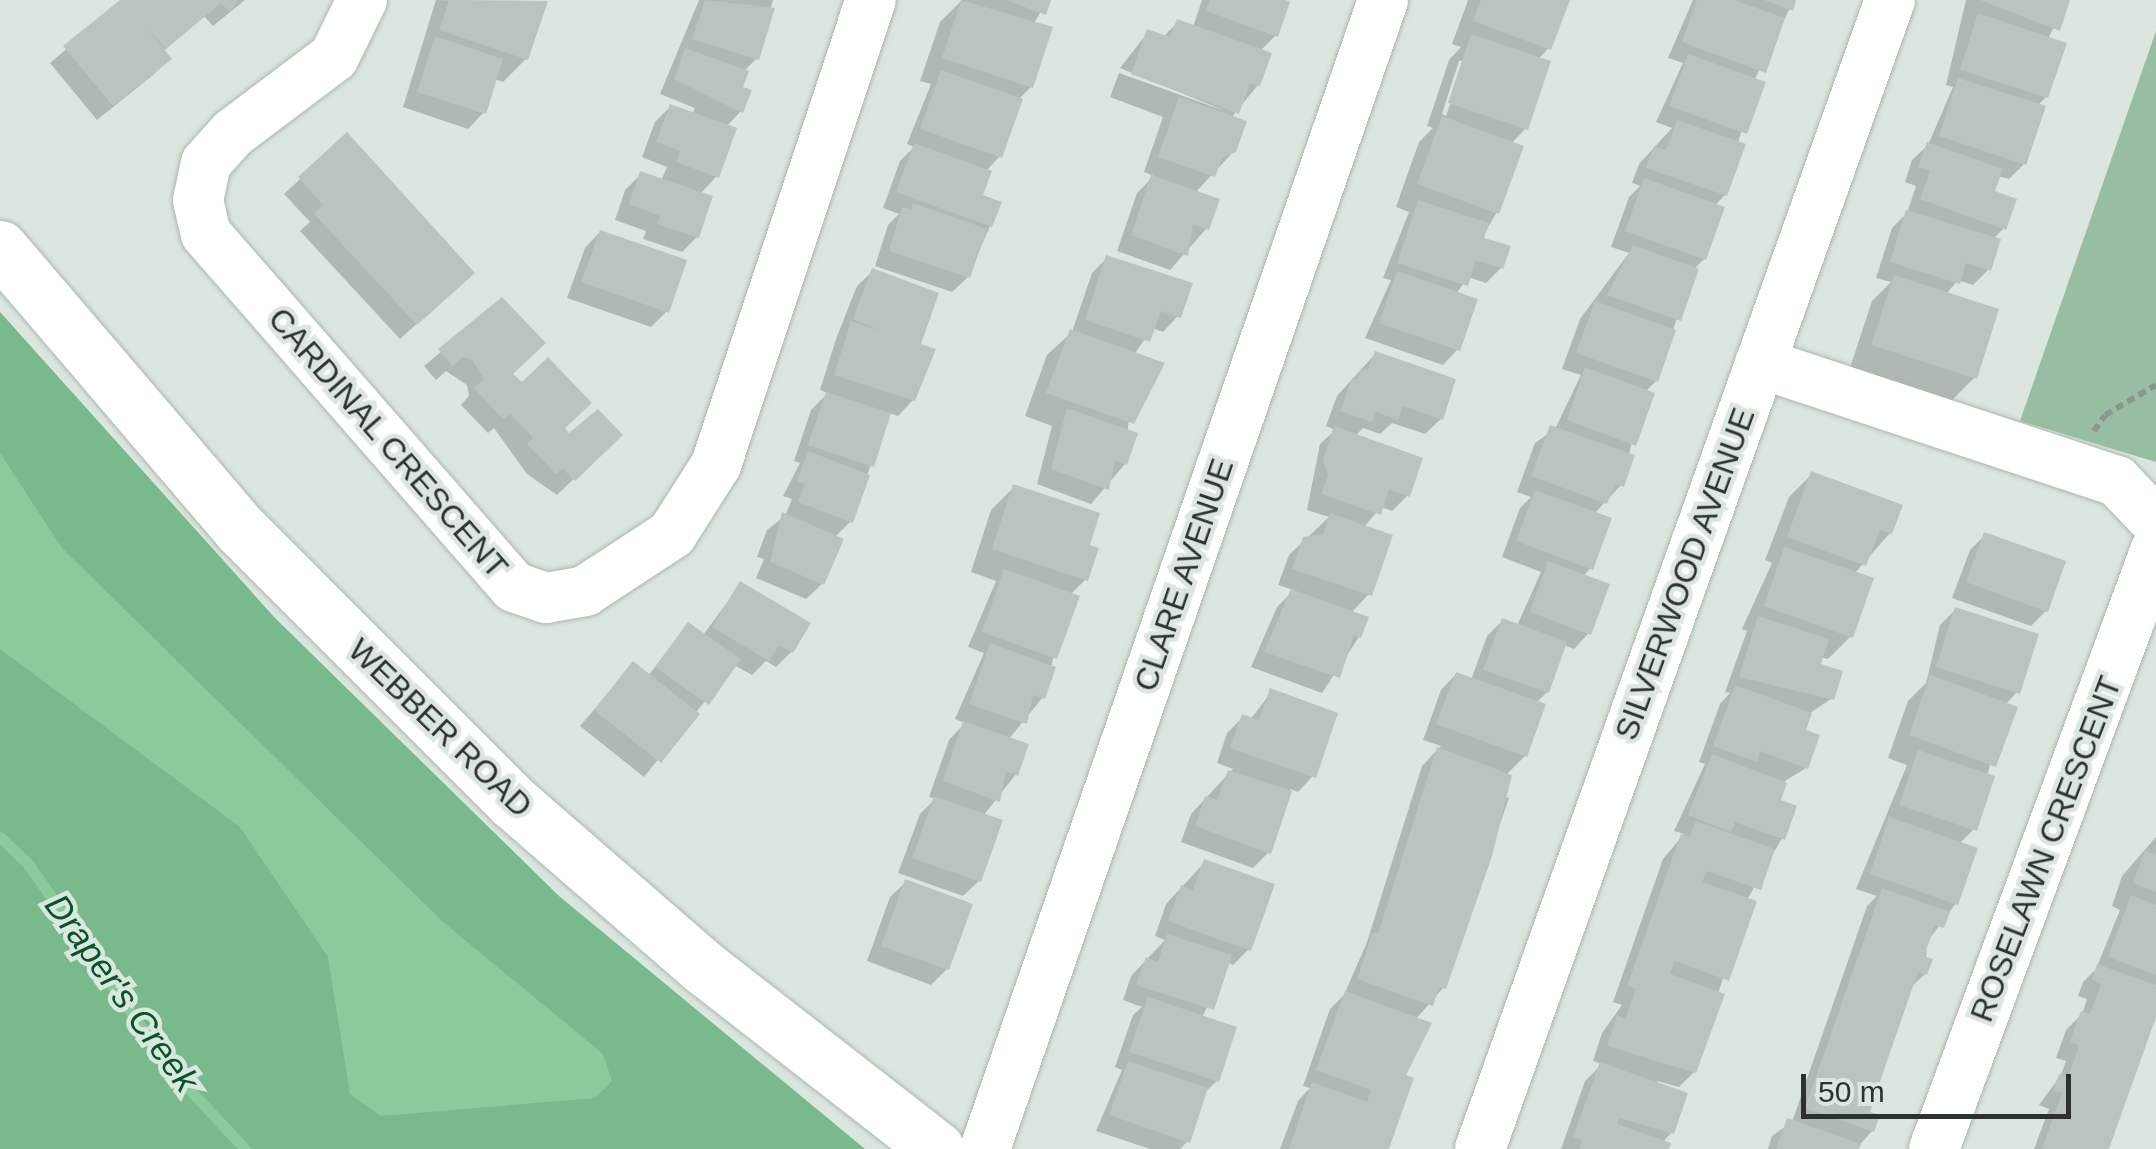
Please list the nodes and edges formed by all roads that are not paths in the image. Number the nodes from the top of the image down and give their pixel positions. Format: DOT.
graph roads {
  1 [pos="362,0"];
  2 [pos="871,0"];
  3 [pos="1383,0"];
  4 [pos="1890,0"];
  5 [pos="0,248"];
  6 [pos="1760,363"];
  7 [pos="2156,522"];
  8 [pos="2156,549"];
  9 [pos="938,1149"];
  10 [pos="984,1149"];
  11 [pos="1480,1149"];
  12 [pos="1934,1149"];
  1 -- 2 [label="street, CARDINAL CRESCENT"];
  3 -- 10 [label="street, CLARE AVENUE"];
  4 -- 6 [label="street, SILVERWOOD AVENUE"];
  5 -- 9 [label="main road, WEBBER ROAD"];
  6 -- 7 [label="street"];
  6 -- 11 [label="street, SILVERWOOD AVENUE"];
  8 -- 12 [label="street, ROSELAWN CRESCENT"];
}
